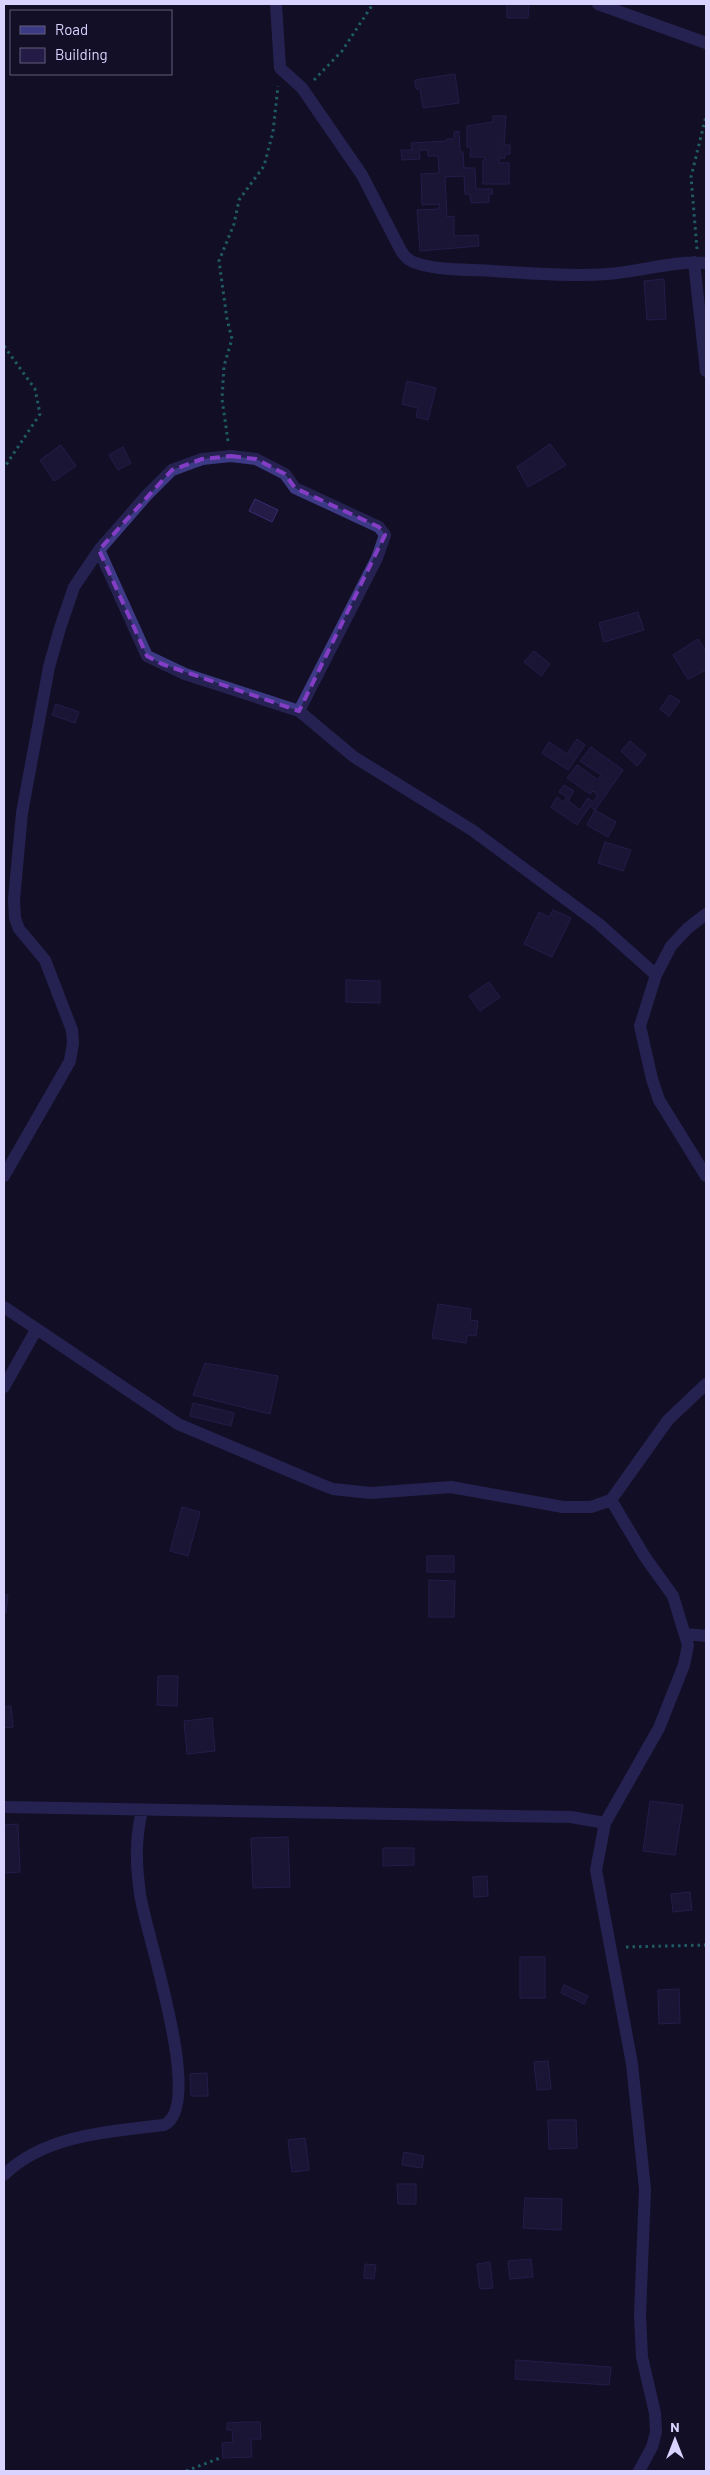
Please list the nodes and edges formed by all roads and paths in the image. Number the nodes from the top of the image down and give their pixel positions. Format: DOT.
graph roads {
  1 [pos="276,4"];
  2 [pos="373,4"];
  3 [pos="598,4"];
  4 [pos="706,43"];
  5 [pos="280,68"];
  6 [pos="303,88"];
  7 [pos="706,116"];
  8 [pos="700,263"];
  9 [pos="4,346"];
  10 [pos="706,371"];
  11 [pos="231,456"];
  12 [pos="4,468"];
  13 [pos="99,550"];
  14 [pos="299,711"];
  15 [pos="706,914"];
  16 [pos="656,976"];
  17 [pos="4,1176"];
  18 [pos="706,1176"];
  19 [pos="4,1307"];
  20 [pos="36,1330"];
  21 [pos="706,1384"];
  22 [pos="4,1387"];
  23 [pos="611,1500"];
  24 [pos="686,1634"];
  25 [pos="706,1636"];
  26 [pos="4,1807"];
  27 [pos="142,1811"];
  28 [pos="605,1823"];
  29 [pos="706,1945"];
  30 [pos="611,1947"];
  31 [pos="4,2175"];
  32 [pos="220,2458"];
  33 [pos="186,2471"];
  34 [pos="639,2471"];
  1 -- 5 [label="street"];
  2 -- 6 [label="path"];
  3 -- 4 [label="street"];
  5 -- 6 [label="street"];
  5 -- 11 [label="path"];
  6 -- 8 [label="street"];
  7 -- 8 [label="path"];
  8 -- 10 [label="street"];
  9 -- 12 [label="path"];
  11 -- 13 [label="street"];
  11 -- 14 [label="street"];
  13 -- 14 [label="street"];
  13 -- 17 [label="street"];
  14 -- 16 [label="street"];
  15 -- 16 [label="street"];
  16 -- 18 [label="street"];
  19 -- 20 [label="street"];
  20 -- 22 [label="street"];
  20 -- 23 [label="street"];
  21 -- 23 [label="street"];
  23 -- 24 [label="street"];
  24 -- 25 [label="street"];
  24 -- 28 [label="street"];
  26 -- 27 [label="street"];
  27 -- 28 [label="street"];
  27 -- 31 [label="street"];
  28 -- 30 [label="street"];
  29 -- 30 [label="path"];
  30 -- 34 [label="street"];
  32 -- 33 [label="path"];
}
